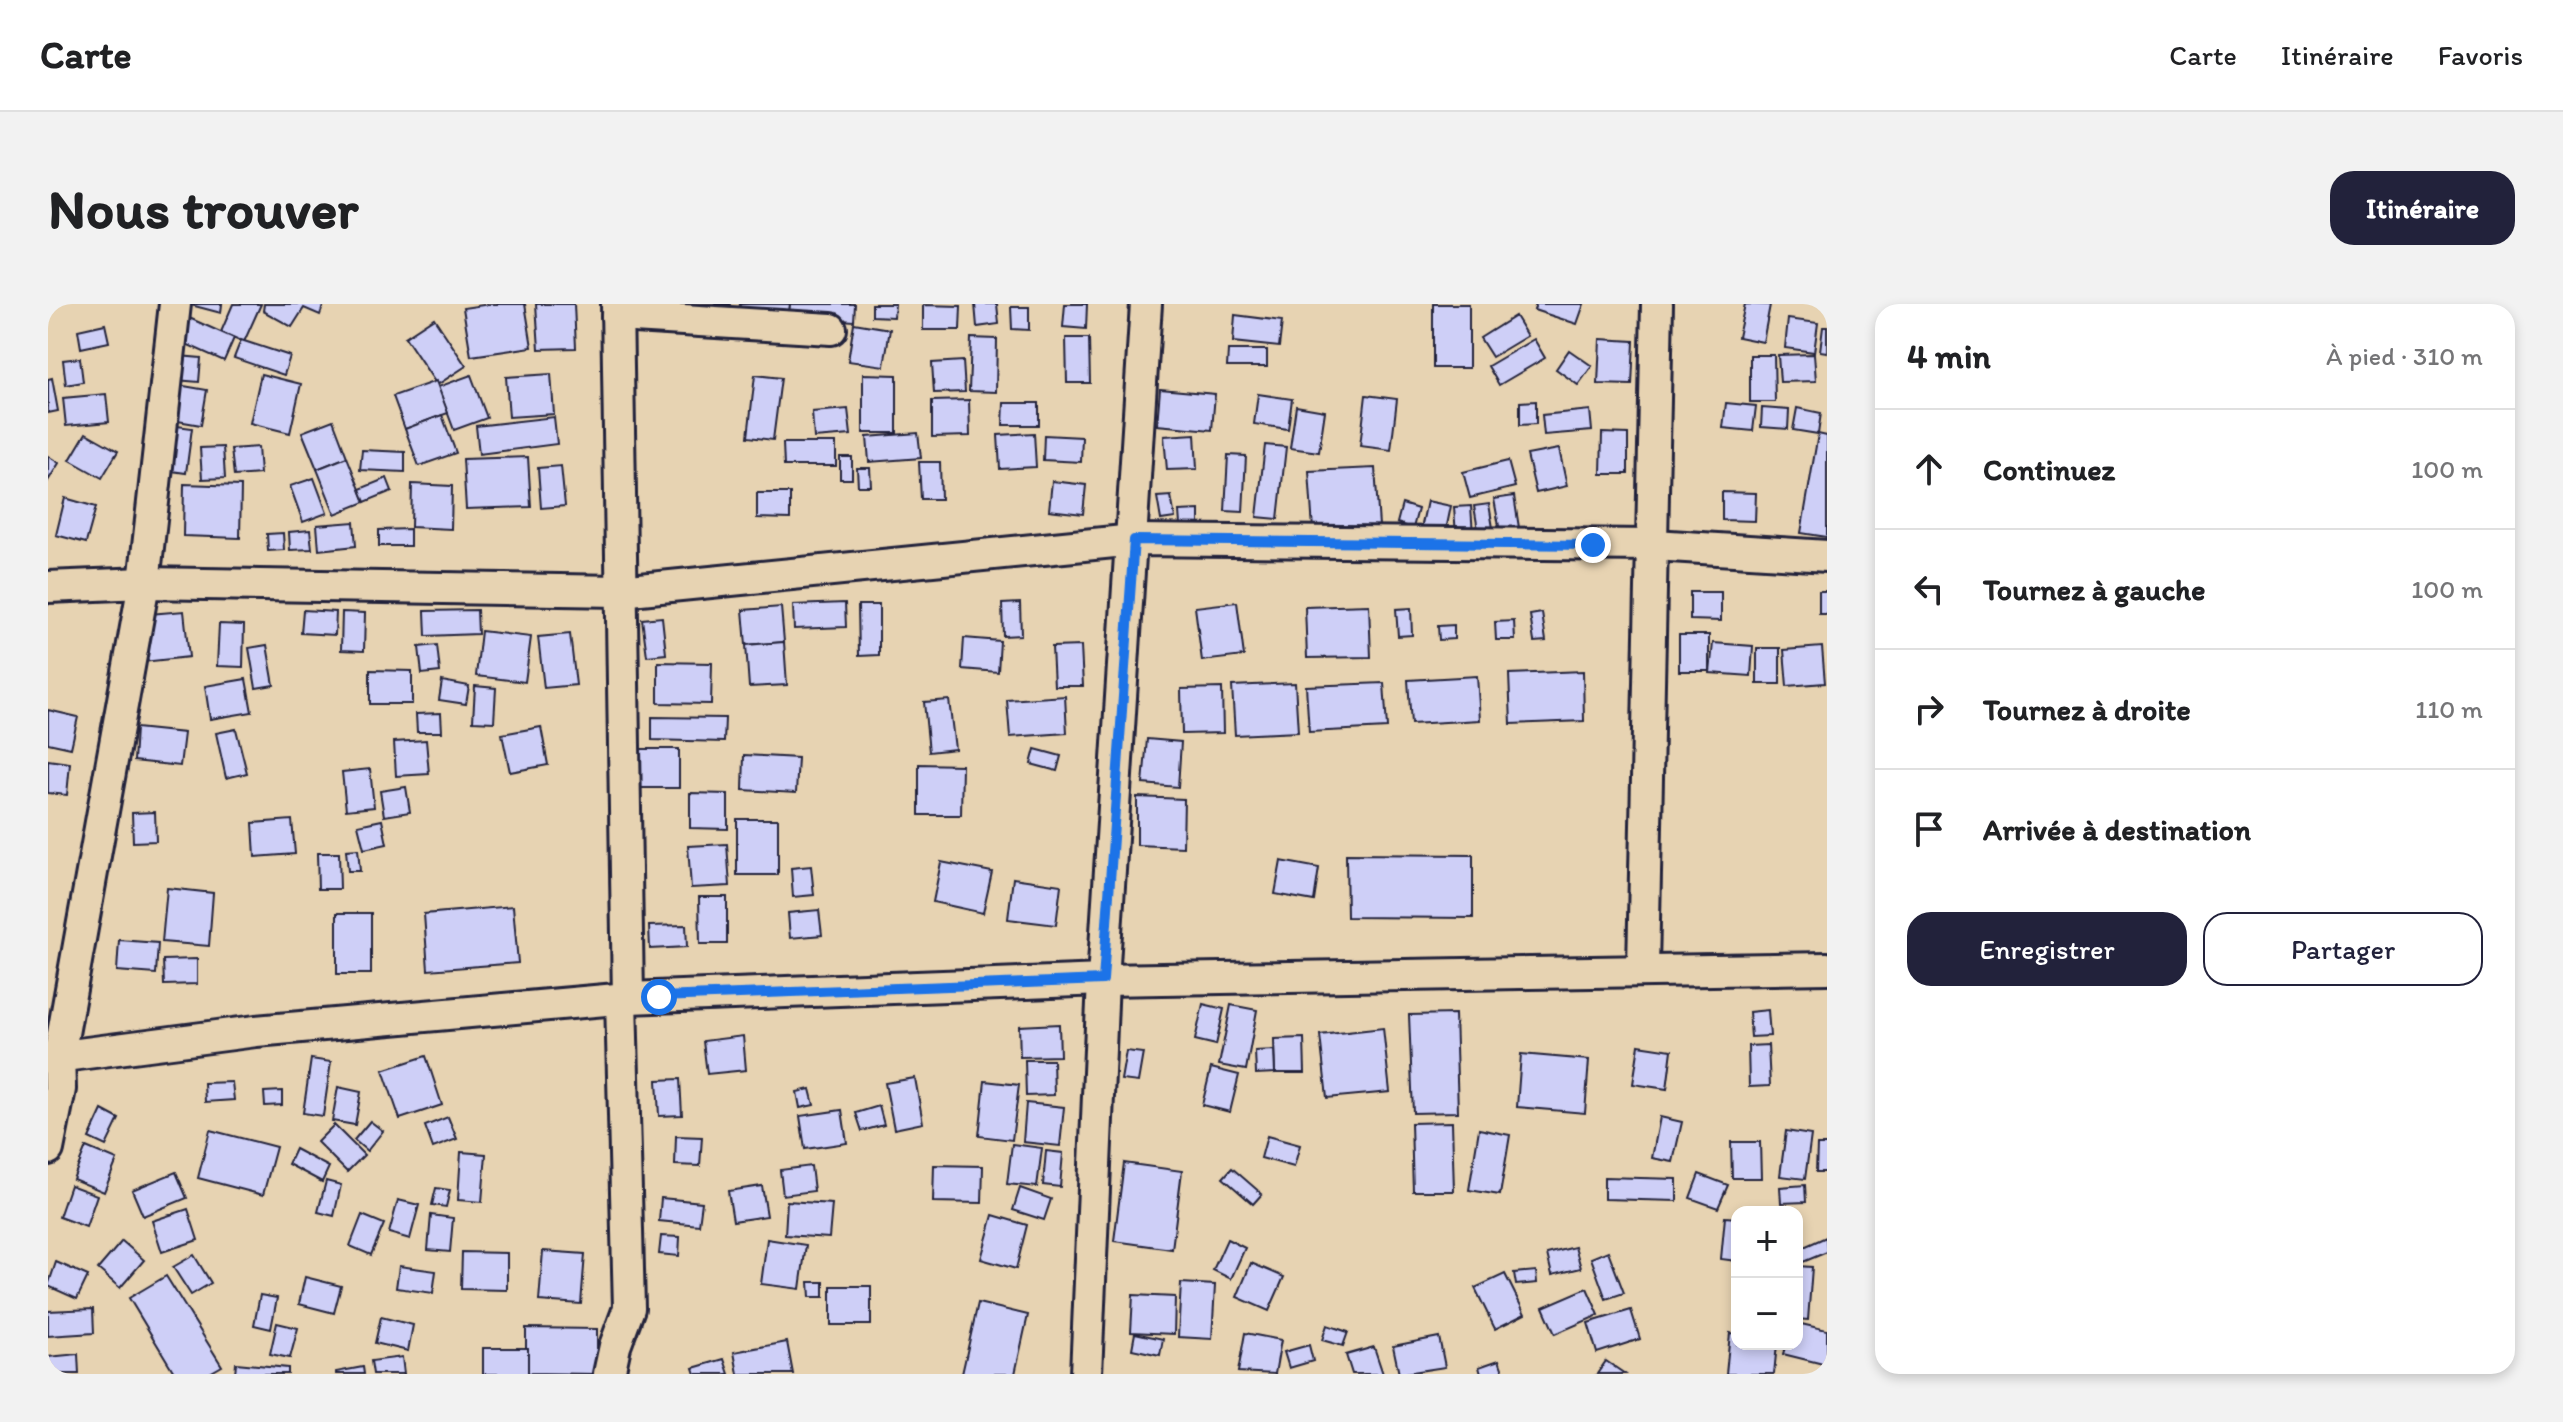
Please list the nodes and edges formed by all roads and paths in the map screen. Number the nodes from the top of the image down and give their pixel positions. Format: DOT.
graph roads {
  1 [pos="175,304"];
  2 [pos="1146,304"];
  3 [pos="1657,304"];
  4 [pos="617,310"];
  5 [pos="831,329"];
  6 [pos="1134,540"];
  7 [pos="1654,545"];
  8 [pos="1827,556"];
  9 [pos="144,583"];
  10 [pos="48,587"];
  11 [pos="620,591"];
  12 [pos="1643,968"];
  13 [pos="1827,968"];
  14 [pos="1103,980"];
  15 [pos="624,998"];
  16 [pos="54,1057"];
  17 [pos="48,1149"];
  18 [pos="609,1374"];
  19 [pos="1086,1374"];
  1 -- 9 [label="street"];
  2 -- 6 [label="street"];
  3 -- 7 [label="street"];
  4 -- 5 [label="street"];
  4 -- 11 [label="street"];
  6 -- 7 [label="street"];
  6 -- 11 [label="street"];
  6 -- 14 [label="street"];
  7 -- 8 [label="street"];
  7 -- 12 [label="street"];
  9 -- 10 [label="street"];
  9 -- 11 [label="street"];
  9 -- 16 [label="street"];
  11 -- 15 [label="street"];
  12 -- 13 [label="street"];
  12 -- 14 [label="street"];
  14 -- 15 [label="street"];
  14 -- 19 [label="street"];
  15 -- 16 [label="street"];
  15 -- 18 [label="street"];
  16 -- 17 [label="street"];
}
